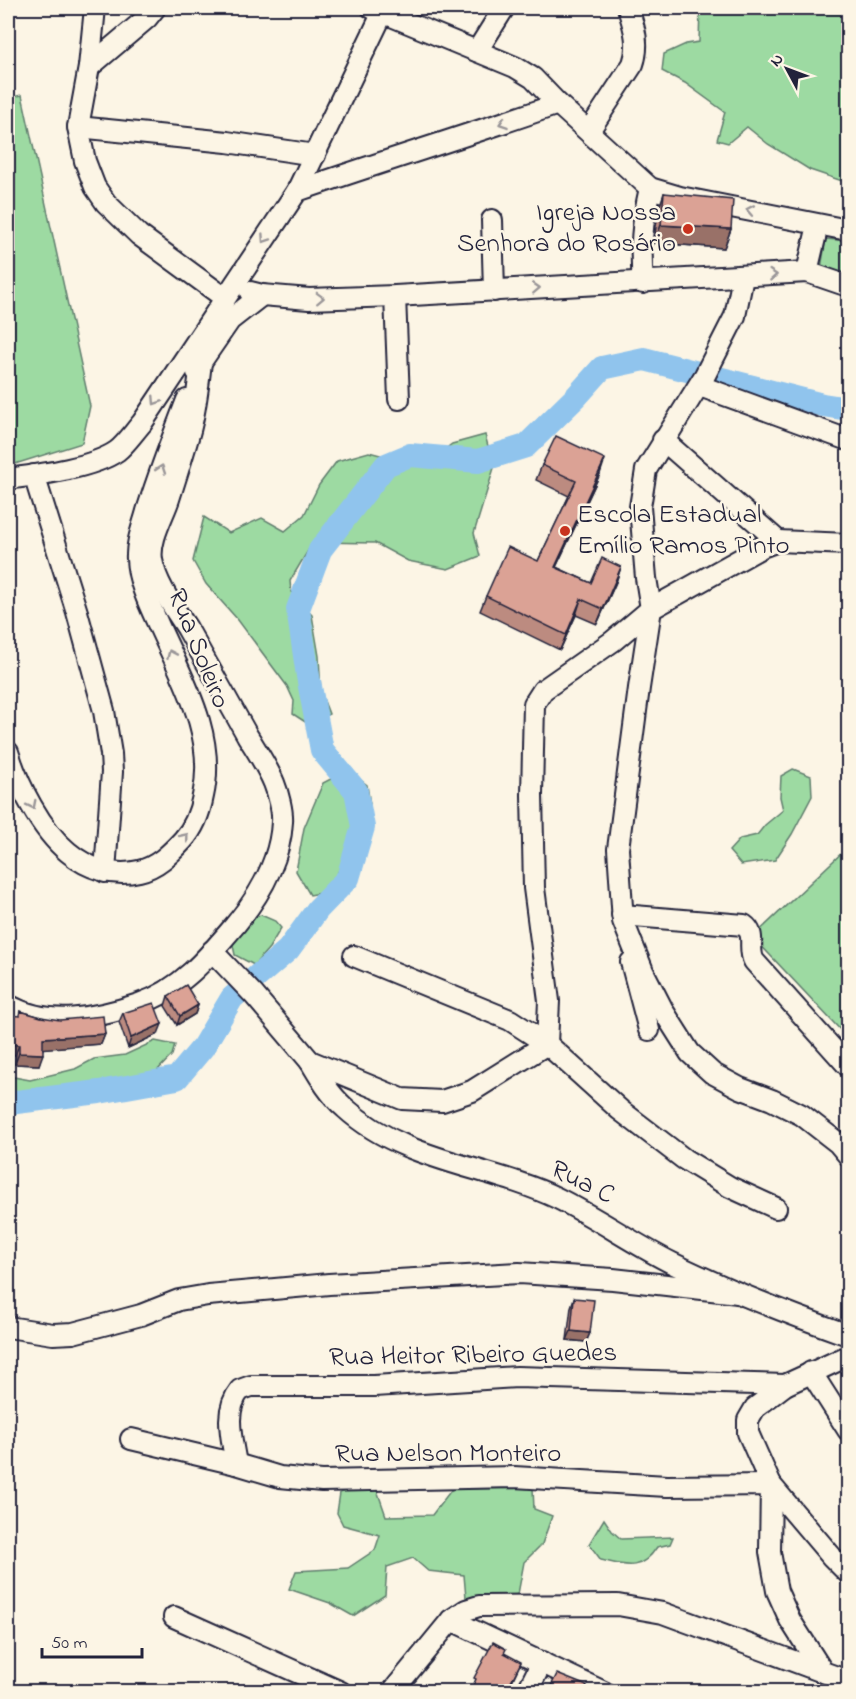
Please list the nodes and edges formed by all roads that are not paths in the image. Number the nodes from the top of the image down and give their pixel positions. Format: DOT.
graph roads {
  1 [pos="95,8"];
  2 [pos="155,8"];
  3 [pos="504,8"];
  4 [pos="628,8"];
  5 [pos="380,9"];
  6 [pos="477,51"];
  7 [pos="89,67"];
  8 [pos="558,104"];
  9 [pos="78,127"];
  10 [pos="589,131"];
  11 [pos="315,155"];
  12 [pos="650,188"];
  13 [pos="297,191"];
  14 [pos="492,220"];
  15 [pos="818,225"];
  16 [pos="849,230"];
  17 [pos="807,272"];
  18 [pos="743,277"];
  19 [pos="643,283"];
  20 [pos="849,286"];
  21 [pos="494,291"];
  22 [pos="229,292"];
  23 [pos="262,295"];
  24 [pos="395,296"];
  25 [pos="201,362"];
  26 [pos="703,380"];
  27 [pos="399,399"];
  28 [pos="663,440"];
  29 [pos="849,440"];
  30 [pos="34,475"];
  31 [pos="8,479"];
  32 [pos="777,542"];
  33 [pos="849,544"];
  34 [pos="651,609"];
  35 [pos="8,752"];
  36 [pos="105,872"];
  37 [pos="623,918"];
  38 [pos="213,951"];
  39 [pos="354,956"];
  40 [pos="8,1005"];
  41 [pos="649,1030"];
  42 [pos="547,1044"];
  43 [pos="310,1061"];
  44 [pos="849,1066"];
  45 [pos="849,1155"];
  46 [pos="776,1208"];
  47 [pos="738,1293"];
  48 [pos="8,1327"];
  49 [pos="849,1335"];
  50 [pos="849,1356"];
  51 [pos="811,1372"];
  52 [pos="785,1385"];
  53 [pos="848,1428"];
  54 [pos="131,1439"];
  55 [pos="236,1464"];
  56 [pos="771,1485"];
  57 [pos="849,1573"];
  58 [pos="174,1617"];
  59 [pos="451,1620"];
  60 [pos="542,1662"];
  61 [pos="823,1672"];
  62 [pos="849,1681"];
  63 [pos="341,1692"];
  64 [pos="392,1692"];
  65 [pos="526,1692"];
  66 [pos="604,1692"];
  1 -- 7 [label="street"];
  2 -- 7 [label="street"];
  3 -- 6 [label="street"];
  4 -- 10 [label="street"];
  5 -- 6 [label="street"];
  5 -- 11 [label="street"];
  6 -- 8 [label="street"];
  7 -- 9 [label="street"];
  8 -- 10 [label="street"];
  8 -- 13 [label="street, one-way"];
  9 -- 11 [label="street"];
  9 -- 22 [label="street"];
  10 -- 12 [label="street"];
  11 -- 13 [label="street"];
  15 -- 12 [label="street, one-way"];
  12 -- 19 [label="street"];
  13 -- 22 [label="street, one-way"];
  14 -- 21 [label="street"];
  15 -- 16 [label="street"];
  15 -- 17 [label="street"];
  18 -- 17 [label="street, one-way"];
  17 -- 20 [label="street"];
  18 -- 19 [label="street"];
  18 -- 26 [label="street"];
  21 -- 19 [label="street, one-way"];
  21 -- 24 [label="street"];
  22 -- 23 [label="street"];
  22 -- 30 [label="street, one-way"];
  23 -- 24 [label="street, one-way"];
  23 -- 25 [label="street, Rua Soleiro"];
  24 -- 27 [label="street"];
  36 -- 25 [label="street, Rua Soleiro, one-way"];
  25 -- 38 [label="street"];
  26 -- 28 [label="street"];
  26 -- 29 [label="street"];
  28 -- 32 [label="street"];
  28 -- 34 [label="street"];
  30 -- 31 [label="street"];
  30 -- 36 [label="street"];
  32 -- 33 [label="street"];
  32 -- 34 [label="street"];
  34 -- 37 [label="street"];
  34 -- 42 [label="street"];
  35 -- 36 [label="street, Rua Soleiro, one-way"];
  37 -- 41 [label="street"];
  37 -- 44 [label="street"];
  37 -- 45 [label="street"];
  38 -- 40 [label="street"];
  38 -- 43 [label="street, Rua C"];
  39 -- 42 [label="street"];
  42 -- 43 [label="street"];
  42 -- 46 [label="street"];
  43 -- 47 [label="street, Rua C"];
  47 -- 48 [label="street"];
  47 -- 49 [label="street, Rua C"];
  50 -- 51 [label="street"];
  51 -- 52 [label="street"];
  51 -- 53 [label="street"];
  52 -- 55 [label="street, Rua Heitor Ribeiro Guedes"];
  52 -- 56 [label="street"];
  54 -- 55 [label="street, Rua Nelson Monteiro"];
  55 -- 56 [label="street, Rua Nelson Monteiro"];
  56 -- 57 [label="street"];
  56 -- 61 [label="street"];
  58 -- 63 [label="street"];
  59 -- 60 [label="street"];
  59 -- 61 [label="street"];
  59 -- 64 [label="street"];
  60 -- 65 [label="street"];
  60 -- 66 [label="street"];
  61 -- 62 [label="street"];
}
